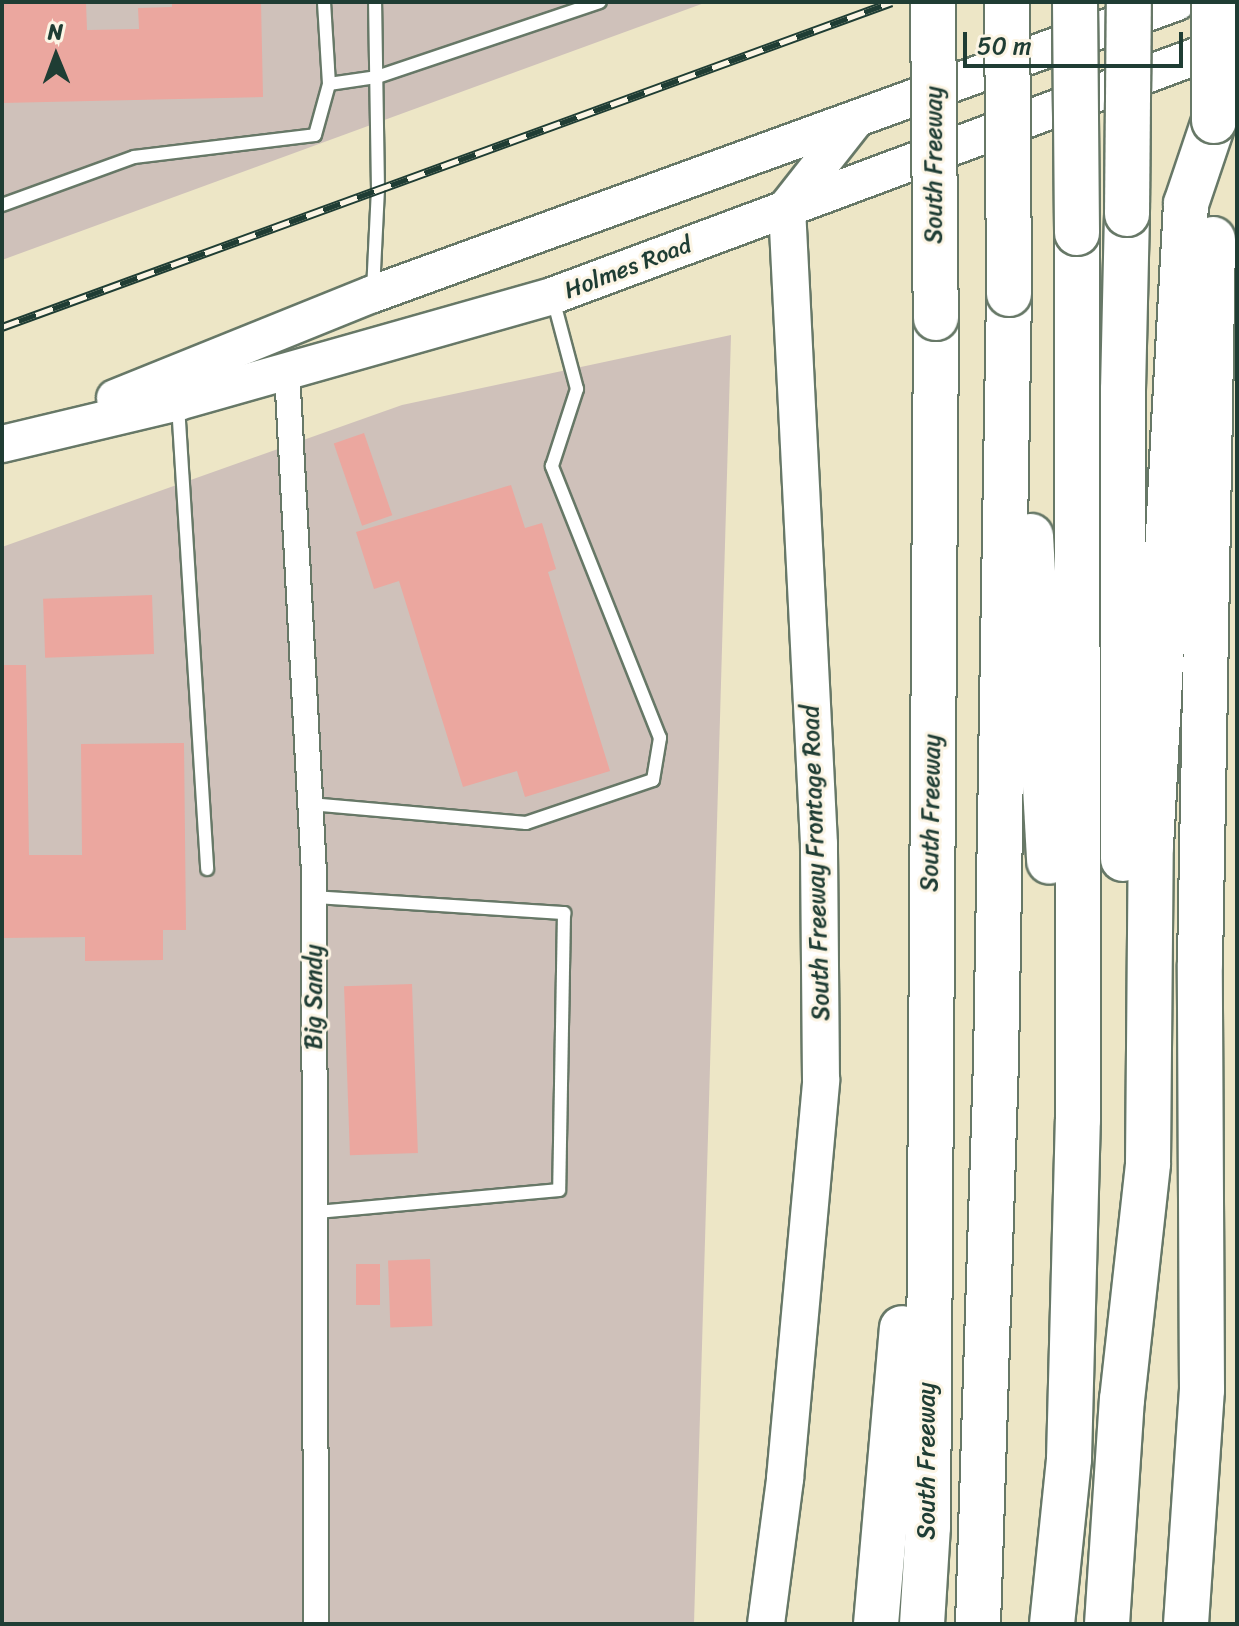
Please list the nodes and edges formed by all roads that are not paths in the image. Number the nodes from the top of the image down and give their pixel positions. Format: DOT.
graph roads {
  1 [pos="324,2"];
  2 [pos="375,2"];
  3 [pos="600,2"];
  4 [pos="933,2"];
  5 [pos="1007,2"];
  6 [pos="1075,2"];
  7 [pos="1129,2"];
  8 [pos="1177,2"];
  9 [pos="1214,2"];
  10 [pos="1237,41"];
  11 [pos="377,77"];
  12 [pos="329,84"];
  13 [pos="854,122"];
  14 [pos="1200,202"];
  15 [pos="2,205"];
  16 [pos="787,207"];
  17 [pos="373,294"];
  18 [pos="1009,294"];
  19 [pos="552,296"];
  20 [pos="287,371"];
  21 [pos="178,402"];
  22 [pos="310,804"];
  23 [pos="207,869"];
  24 [pos="314,897"];
  25 [pos="928,1127"];
  26 [pos="315,1212"];
  27 [pos="1122,1400"];
  28 [pos="1069,1459"];
  29 [pos="316,1624"];
  30 [pos="766,1624"];
  31 [pos="876,1624"];
  32 [pos="922,1624"];
  33 [pos="978,1624"];
  34 [pos="1052,1624"];
  35 [pos="1107,1624"];
  36 [pos="1186,1624"];
  1 -- 12 [label="lane"];
  2 -- 11 [label="lane"];
  3 -- 11 [label="lane"];
  4 -- 25 [label="highway, South Freeway, bridge"];
  5 -- 18 [label="highway, bridge"];
  6 -- 28 [label="highway, bridge"];
  7 -- 27 [label="highway, bridge"];
  8 -- 13 [label="main road, Holmes Road"];
  9 -- 14 [label="highway, bridge"];
  10 -- 16 [label="main road, Holmes Road"];
  11 -- 12 [label="lane"];
  11 -- 17 [label="lane"];
  12 -- 15 [label="lane"];
  13 -- 16 [label="main road"];
  13 -- 17 [label="main road, Holmes Road"];
  14 -- 27 [label="highway"];
  14 -- 36 [label="highway"];
  16 -- 19 [label="main road, Holmes Road"];
  16 -- 30 [label="main road, South Freeway Frontage Road"];
  17 -- 21 [label="main road, Holmes Road"];
  18 -- 28 [label="highway"];
  18 -- 33 [label="highway"];
  19 -- 20 [label="main road, Holmes Road"];
  19 -- 22 [label="lane"];
  20 -- 21 [label="main road, Holmes Road"];
  20 -- 22 [label="street, Big Sandy"];
  21 -- 23 [label="lane"];
  22 -- 24 [label="street, Big Sandy"];
  24 -- 26 [label="street, Big Sandy"];
  24 -- 26 [label="lane"];
  25 -- 31 [label="highway"];
  25 -- 32 [label="highway, South Freeway"];
  26 -- 29 [label="street, Big Sandy"];
  27 -- 35 [label="highway"];
  28 -- 34 [label="highway"];
}
